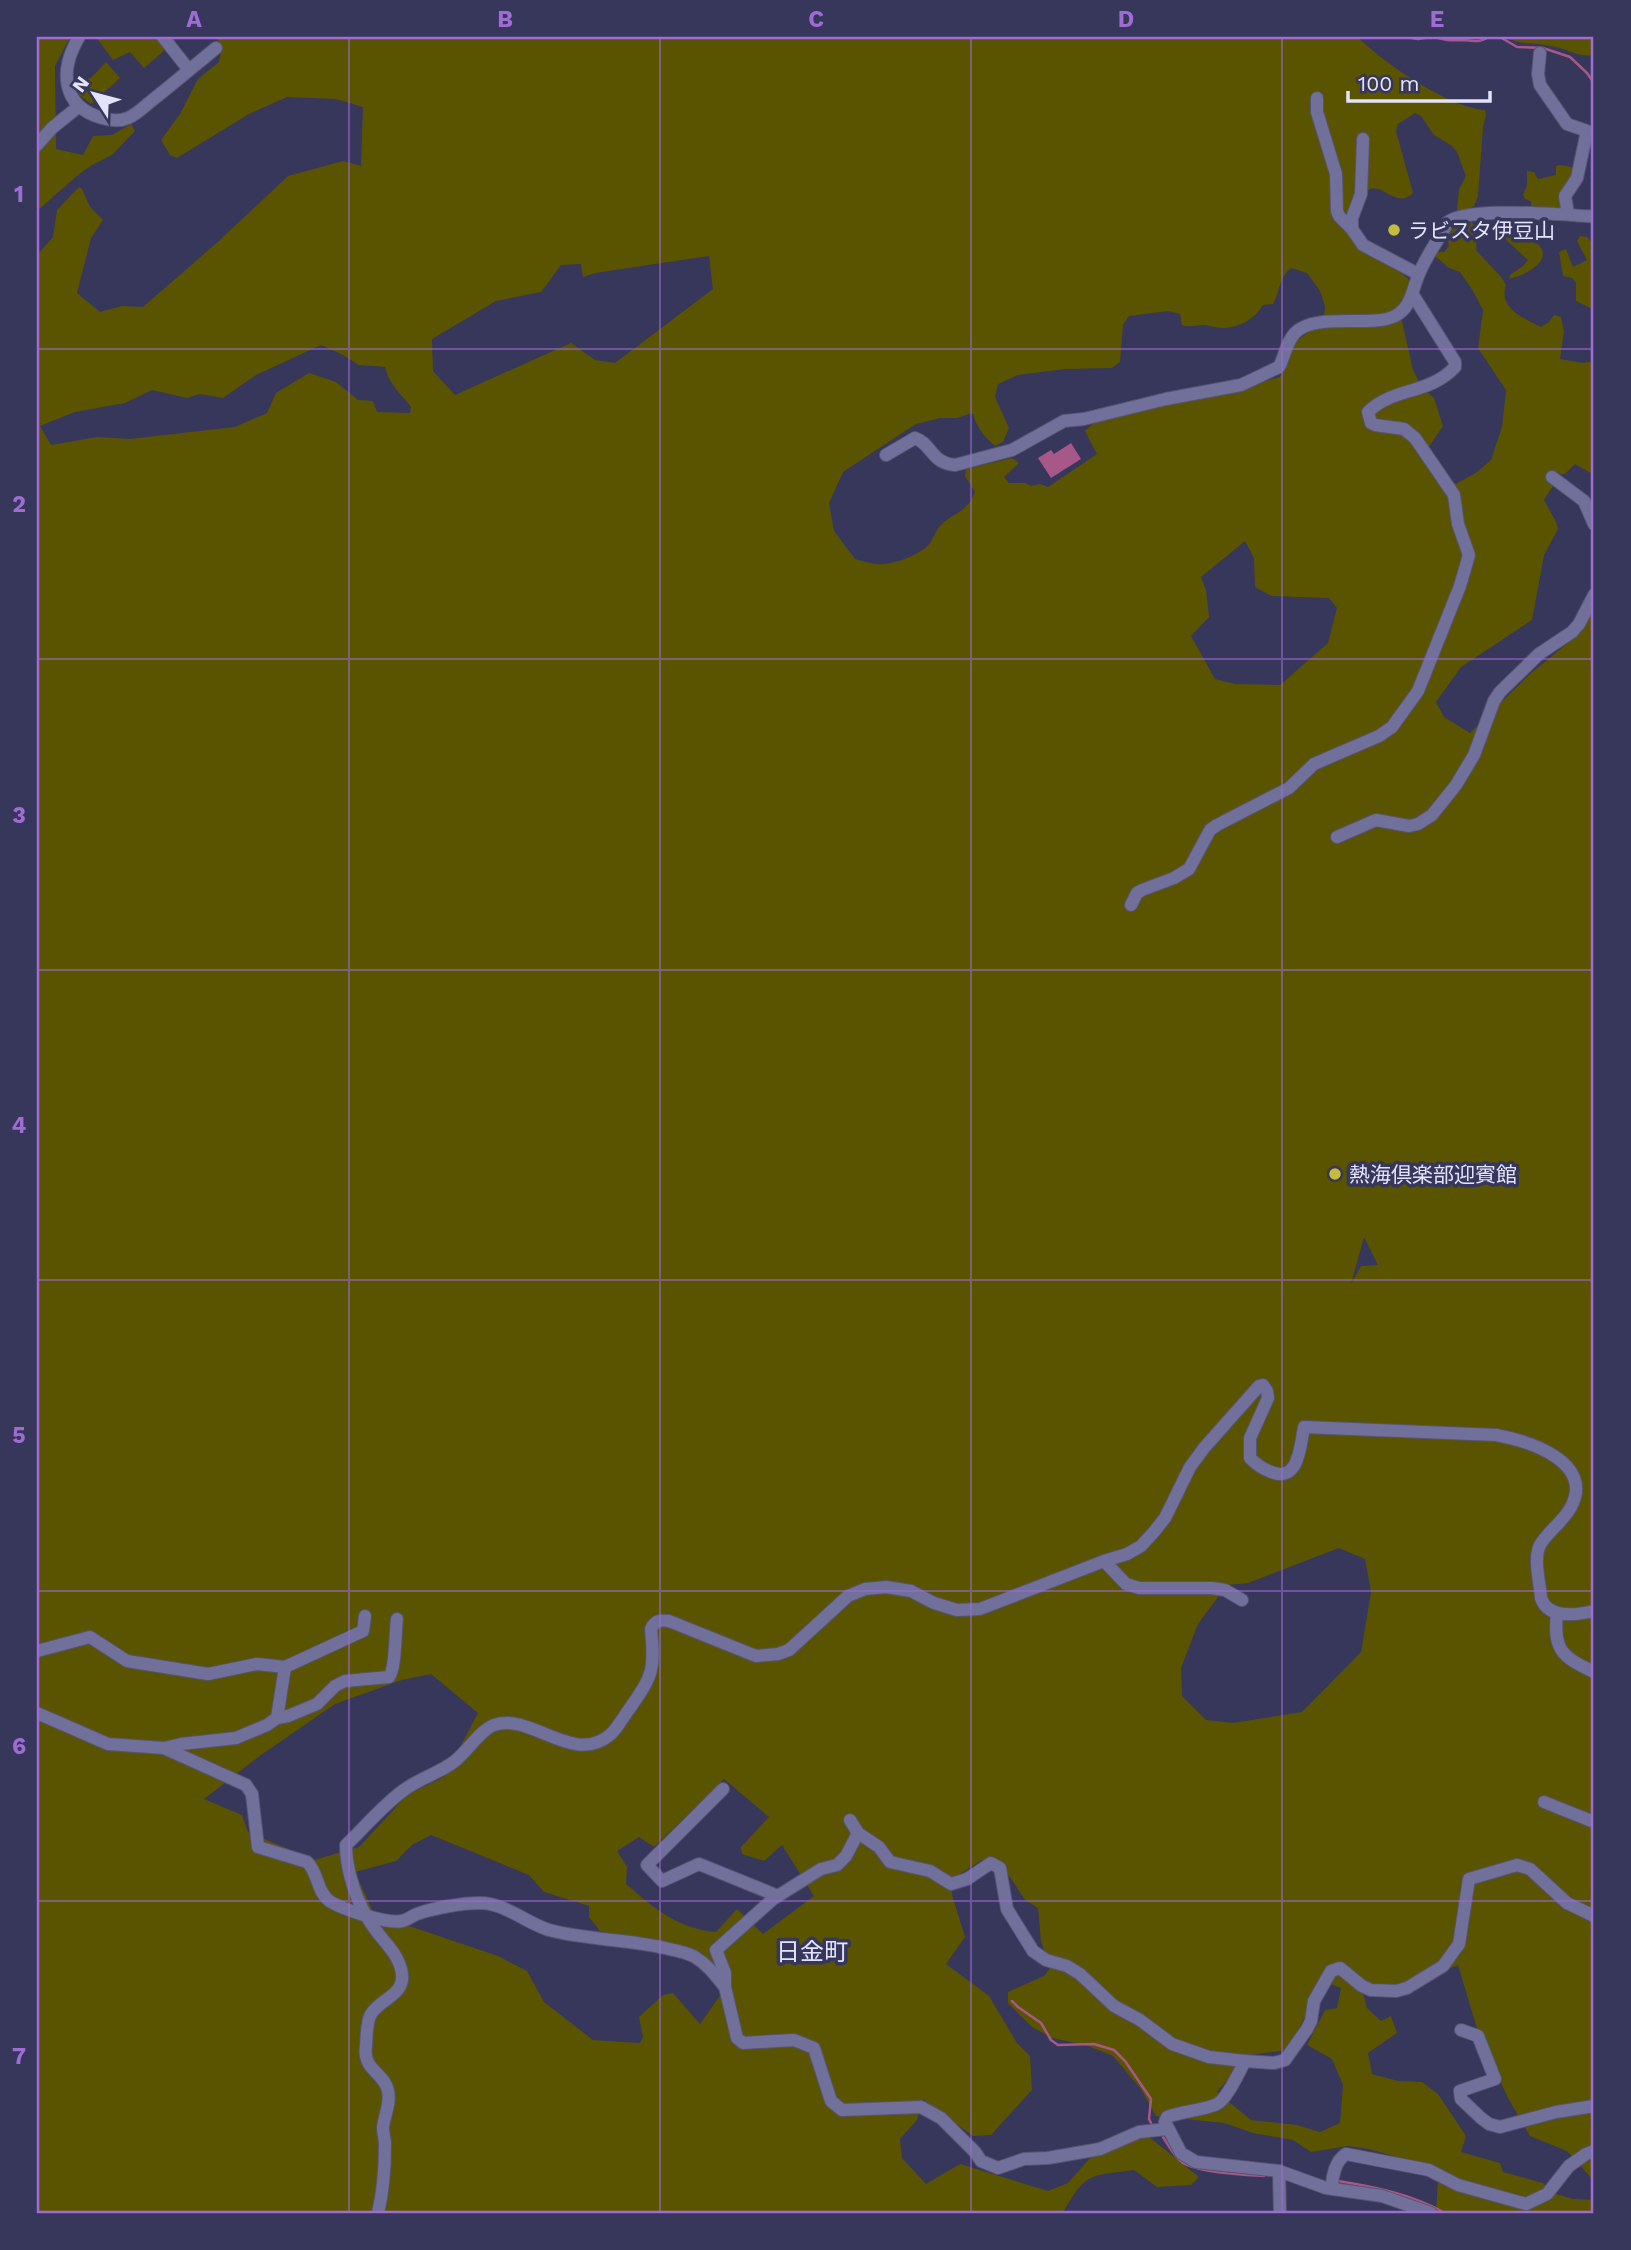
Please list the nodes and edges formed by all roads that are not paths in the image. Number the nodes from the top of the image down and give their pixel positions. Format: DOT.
graph roads {
  1 [pos="79,37"];
  2 [pos="163,37"];
  3 [pos="216,48"];
  4 [pos="1540,52"];
  5 [pos="189,70"];
  6 [pos="1317,99"];
  7 [pos="78,107"];
  8 [pos="1363,139"];
  9 [pos="37,145"];
  10 [pos="1568,215"];
  11 [pos="1594,216"];
  12 [pos="1352,229"];
  13 [pos="1418,274"];
  14 [pos="1413,295"];
  15 [pos="886,455"];
  16 [pos="1552,477"];
  17 [pos="1594,524"];
  18 [pos="1594,595"];
  19 [pos="1337,837"];
  20 [pos="1131,905"];
  21 [pos="1104,1561"];
  22 [pos="1242,1600"];
  23 [pos="1594,1611"];
  24 [pos="1557,1613"];
  25 [pos="365,1616"];
  26 [pos="397,1619"];
  27 [pos="37,1651"];
  28 [pos="285,1667"];
  29 [pos="1594,1672"];
  30 [pos="37,1713"];
  31 [pos="277,1718"];
  32 [pos="164,1748"];
  33 [pos="723,1789"];
  34 [pos="1544,1802"];
  35 [pos="850,1820"];
  36 [pos="1594,1822"];
  37 [pos="858,1833"];
  38 [pos="778,1896"];
  39 [pos="366,1914"];
  40 [pos="1594,1916"];
  41 [pos="725,1987"];
  42 [pos="1461,2030"];
  43 [pos="1245,2061"];
  44 [pos="1594,2106"];
  45 [pos="1167,2129"];
  46 [pos="1594,2151"];
  47 [pos="1279,2171"];
  48 [pos="1332,2188"];
  49 [pos="378,2213"];
  50 [pos="1280,2213"];
  51 [pos="1431,2213"];
  1 -- 7 [label="street"];
  2 -- 5 [label="street"];
  3 -- 5 [label="street"];
  4 -- 10 [label="street"];
  5 -- 7 [label="street"];
  6 -- 12 [label="street"];
  7 -- 9 [label="street"];
  8 -- 12 [label="street"];
  10 -- 11 [label="street"];
  10 -- 13 [label="street"];
  12 -- 13 [label="street"];
  13 -- 14 [label="street"];
  14 -- 15 [label="street"];
  14 -- 20 [label="street"];
  16 -- 17 [label="street"];
  18 -- 19 [label="street"];
  21 -- 22 [label="street"];
  21 -- 24 [label="street"];
  21 -- 39 [label="street"];
  23 -- 24 [label="street"];
  24 -- 29 [label="street"];
  25 -- 28 [label="street"];
  26 -- 31 [label="street"];
  27 -- 28 [label="street"];
  28 -- 31 [label="street"];
  30 -- 32 [label="street"];
  31 -- 32 [label="street"];
  32 -- 39 [label="street"];
  33 -- 38 [label="street"];
  34 -- 36 [label="street"];
  35 -- 37 [label="street"];
  37 -- 38 [label="street"];
  37 -- 43 [label="street"];
  38 -- 41 [label="street"];
  39 -- 41 [label="street"];
  39 -- 49 [label="street"];
  40 -- 43 [label="street"];
  41 -- 45 [label="street"];
  42 -- 44 [label="street"];
  43 -- 45 [label="street"];
  45 -- 47 [label="street"];
  46 -- 48 [label="street"];
  47 -- 48 [label="street"];
  47 -- 50 [label="street"];
  48 -- 51 [label="street"];
}
